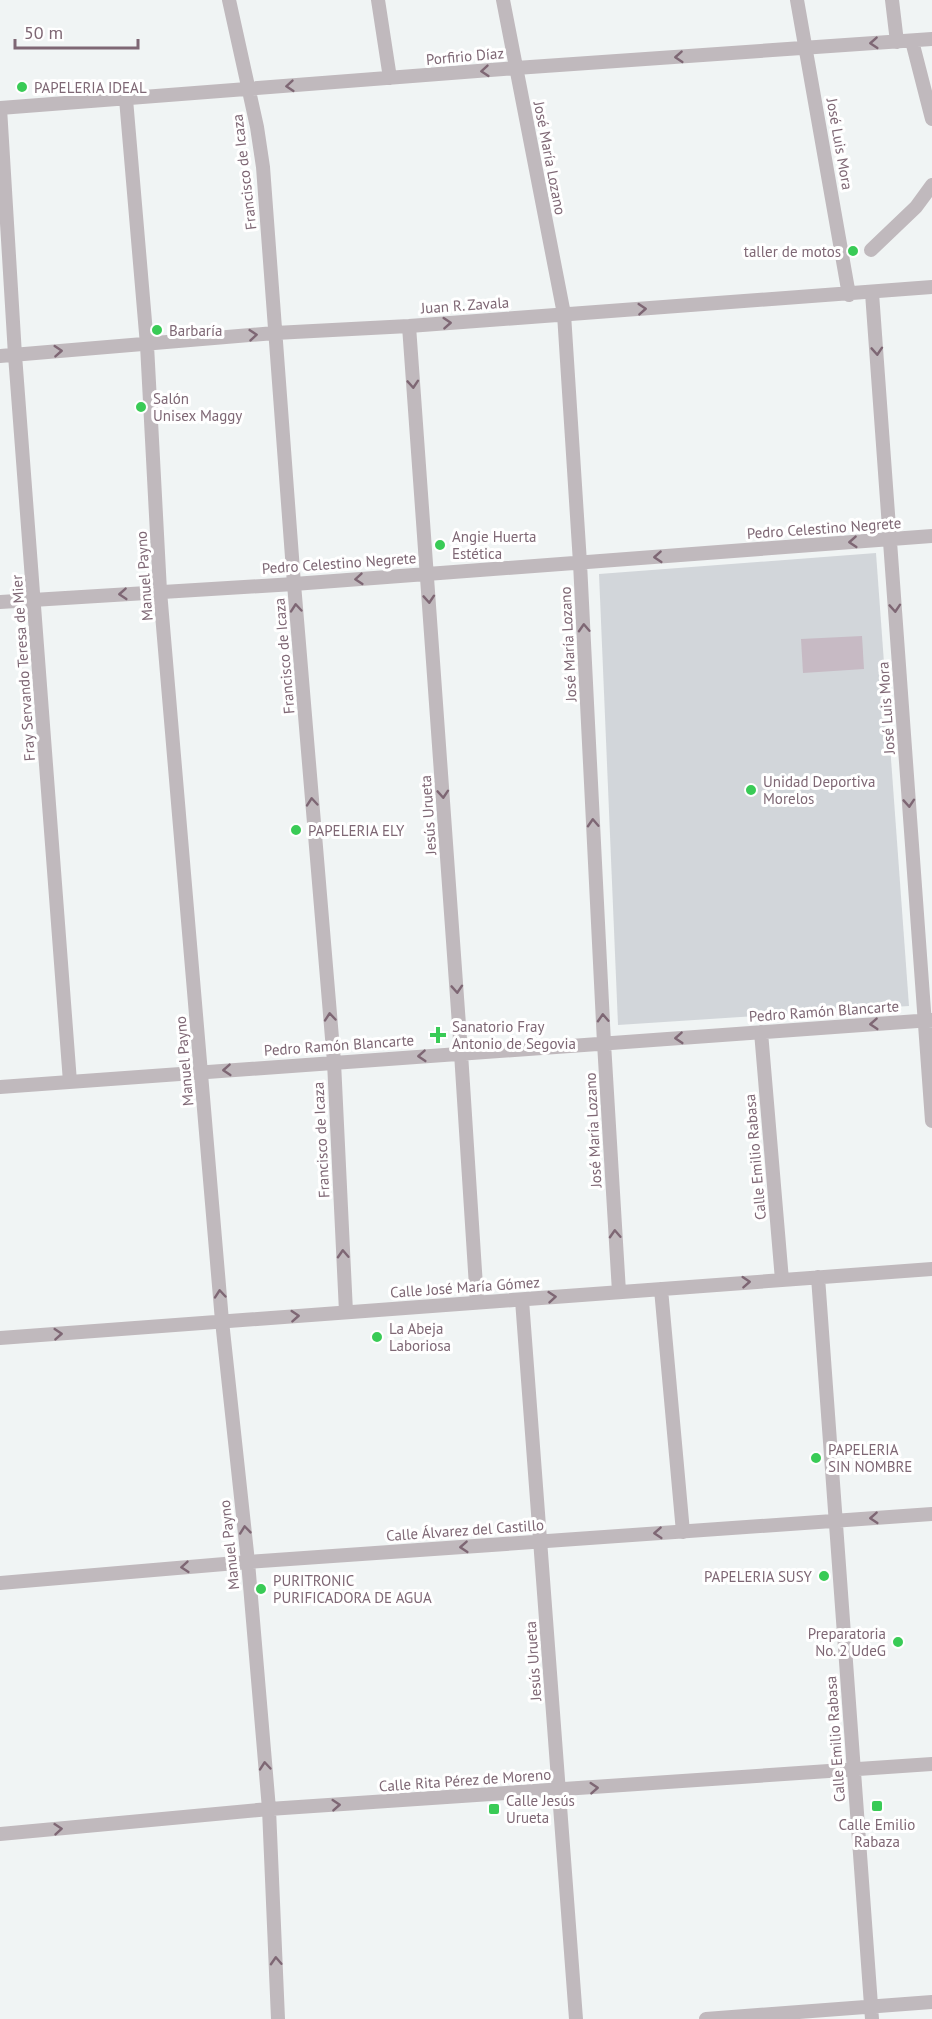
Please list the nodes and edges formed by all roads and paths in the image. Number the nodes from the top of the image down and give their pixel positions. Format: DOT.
graph roads {
  1 [pos="229,0"];
  2 [pos="378,0"];
  3 [pos="503,0"];
  4 [pos="797,0"];
  5 [pos="892,0"];
  6 [pos="932,39"];
  7 [pos="912,41"];
  8 [pos="897,42"];
  9 [pos="806,49"];
  10 [pos="516,68"];
  11 [pos="390,78"];
  12 [pos="249,90"];
  13 [pos="126,99"];
  14 [pos="0,108"];
  15 [pos="932,119"];
  16 [pos="932,185"];
  17 [pos="872,250"];
  18 [pos="932,287"];
  19 [pos="872,293"];
  20 [pos="849,295"];
  21 [pos="564,314"];
  22 [pos="409,326"];
  23 [pos="275,333"];
  24 [pos="147,345"];
  25 [pos="15,355"];
  26 [pos="0,356"];
  27 [pos="932,536"];
  28 [pos="890,539"];
  29 [pos="580,563"];
  30 [pos="428,573"];
  31 [pos="294,584"];
  32 [pos="160,591"];
  33 [pos="34,600"];
  34 [pos="0,602"];
  35 [pos="928,1020"];
  36 [pos="761,1032"];
  37 [pos="604,1043"];
  38 [pos="461,1053"];
  39 [pos="334,1062"];
  40 [pos="201,1072"];
  41 [pos="70,1082"];
  42 [pos="0,1087"];
  43 [pos="932,1121"];
  44 [pos="932,1269"];
  45 [pos="818,1277"];
  46 [pos="782,1280"];
  47 [pos="661,1289"];
  48 [pos="619,1292"];
  49 [pos="522,1300"];
  50 [pos="477,1302"];
  51 [pos="346,1312"];
  52 [pos="222,1321"];
  53 [pos="0,1338"];
  54 [pos="932,1514"];
  55 [pos="836,1521"];
  56 [pos="683,1532"];
  57 [pos="540,1541"];
  58 [pos="248,1562"];
  59 [pos="0,1583"];
  60 [pos="932,1764"];
  61 [pos="854,1770"];
  62 [pos="559,1790"];
  63 [pos="269,1809"];
  64 [pos="0,1834"];
  65 [pos="932,2002"];
  66 [pos="872,2013"];
  67 [pos="278,2019"];
  68 [pos="576,2019"];
  69 [pos="706,2019"];
  1 -- 12 [label="street, Francisco de Icaza"];
  2 -- 11 [label="street"];
  3 -- 10 [label="street, José María Lozano"];
  4 -- 9 [label="street, José Luis Mora"];
  5 -- 8 [label="street"];
  6 -- 7 [label="street, Porfirio Díaz"];
  7 -- 8 [label="street, Porfirio Díaz"];
  7 -- 15 [label="street"];
  8 -- 9 [label="street, Porfirio Díaz, one-way"];
  9 -- 10 [label="street, Porfirio Díaz, one-way"];
  9 -- 20 [label="street, José Luis Mora"];
  10 -- 11 [label="street, Porfirio Díaz, one-way"];
  10 -- 21 [label="street, José María Lozano"];
  11 -- 12 [label="street, Porfirio Díaz, one-way"];
  12 -- 13 [label="street, Porfirio Díaz"];
  12 -- 23 [label="street, Francisco de Icaza"];
  13 -- 14 [label="street, Porfirio Díaz"];
  13 -- 24 [label="street, Manuel Payno"];
  14 -- 25 [label="street, Fray Servando Teresa de Mier"];
  16 -- 17 [label="street"];
  18 -- 19 [label="street, Juan R. Zavala"];
  19 -- 20 [label="street, Juan R. Zavala"];
  19 -- 28 [label="street, José Luis Mora, one-way"];
  21 -- 20 [label="street, Juan R. Zavala, one-way"];
  22 -- 21 [label="street, Juan R. Zavala, one-way"];
  21 -- 29 [label="street, José María Lozano"];
  22 -- 23 [label="street, Juan R. Zavala"];
  22 -- 30 [label="street, Jesús Urueta, one-way"];
  24 -- 23 [label="street, Juan R. Zavala, one-way"];
  23 -- 31 [label="street, Francisco de Icaza"];
  25 -- 24 [label="street, Juan R. Zavala, one-way"];
  24 -- 32 [label="street, Manuel Payno"];
  25 -- 26 [label="street, Juan R. Zavala"];
  25 -- 33 [label="street, Fray Servando Teresa de Mier"];
  27 -- 28 [label="street, Pedro Celestino Negrete"];
  28 -- 29 [label="street, Pedro Celestino Negrete, one-way"];
  28 -- 35 [label="street, José Luis Mora, one-way"];
  29 -- 30 [label="street, Pedro Celestino Negrete"];
  37 -- 29 [label="street, José María Lozano, one-way"];
  30 -- 31 [label="street, Pedro Celestino Negrete, one-way"];
  30 -- 38 [label="street, Jesús Urueta, one-way"];
  31 -- 32 [label="street, Pedro Celestino Negrete"];
  39 -- 31 [label="street, Francisco de Icaza, one-way"];
  32 -- 33 [label="street, Pedro Celestino Negrete, one-way"];
  32 -- 40 [label="street, Manuel Payno"];
  33 -- 34 [label="street, Pedro Celestino Negrete"];
  33 -- 41 [label="street, Fray Servando Teresa de Mier"];
  35 -- 36 [label="street, Pedro Ramón Blancarte, one-way"];
  35 -- 43 [label="street, José Luis Mora"];
  36 -- 37 [label="street, Pedro Ramón Blancarte, one-way"];
  36 -- 46 [label="street, Calle Emilio Rabasa"];
  37 -- 38 [label="street, Pedro Ramón Blancarte"];
  48 -- 37 [label="street, José María Lozano, one-way"];
  38 -- 39 [label="street, Pedro Ramón Blancarte, one-way"];
  38 -- 50 [label="street, Jesús Urueta"];
  39 -- 40 [label="street, Pedro Ramón Blancarte, one-way"];
  51 -- 39 [label="street, Francisco de Icaza, one-way"];
  40 -- 41 [label="street, Pedro Ramón Blancarte"];
  52 -- 40 [label="street, Manuel Payno, one-way"];
  41 -- 42 [label="street, Pedro Ramón Blancarte"];
  44 -- 45 [label="street, Calle José María Gómez"];
  45 -- 46 [label="street, Calle José María Gómez"];
  45 -- 55 [label="street, Calle Emilio Rabasa"];
  47 -- 46 [label="street, Calle José María Gómez, one-way"];
  47 -- 48 [label="street, Calle José María Gómez"];
  47 -- 56 [label="street"];
  49 -- 48 [label="street, Calle José María Gómez, one-way"];
  49 -- 50 [label="street, Calle José María Gómez"];
  49 -- 57 [label="street, Jesús Urueta"];
  50 -- 51 [label="street, Calle José María Gómez"];
  52 -- 51 [label="street, Calle José María Gómez, one-way"];
  53 -- 52 [label="street, Calle José María Gómez, one-way"];
  58 -- 52 [label="street, Manuel Payno, one-way"];
  54 -- 55 [label="street, Calle Álvarez del Castillo, one-way"];
  55 -- 56 [label="street, Calle Álvarez del Castillo"];
  55 -- 61 [label="street, Calle Emilio Rabasa"];
  56 -- 57 [label="street, Calle Álvarez del Castillo, one-way"];
  57 -- 58 [label="street, Calle Álvarez del Castillo, one-way"];
  57 -- 62 [label="street, Jesús Urueta"];
  58 -- 59 [label="street, Calle Álvarez del Castillo, one-way"];
  63 -- 58 [label="street, Manuel Payno, one-way"];
  60 -- 61 [label="street, Calle Rita Pérez de Moreno"];
  62 -- 61 [label="street, Calle Rita Pérez de Moreno, one-way"];
  61 -- 66 [label="street, Calle Emilio Rabasa"];
  63 -- 62 [label="street, Calle Rita Pérez de Moreno, one-way"];
  62 -- 68 [label="street, Jesús Urueta"];
  64 -- 63 [label="street, Calle Rita Pérez de Moreno, one-way"];
  67 -- 63 [label="street, Manuel Payno, one-way"];
  65 -- 66 [label="street"];
  66 -- 69 [label="street"];
}
